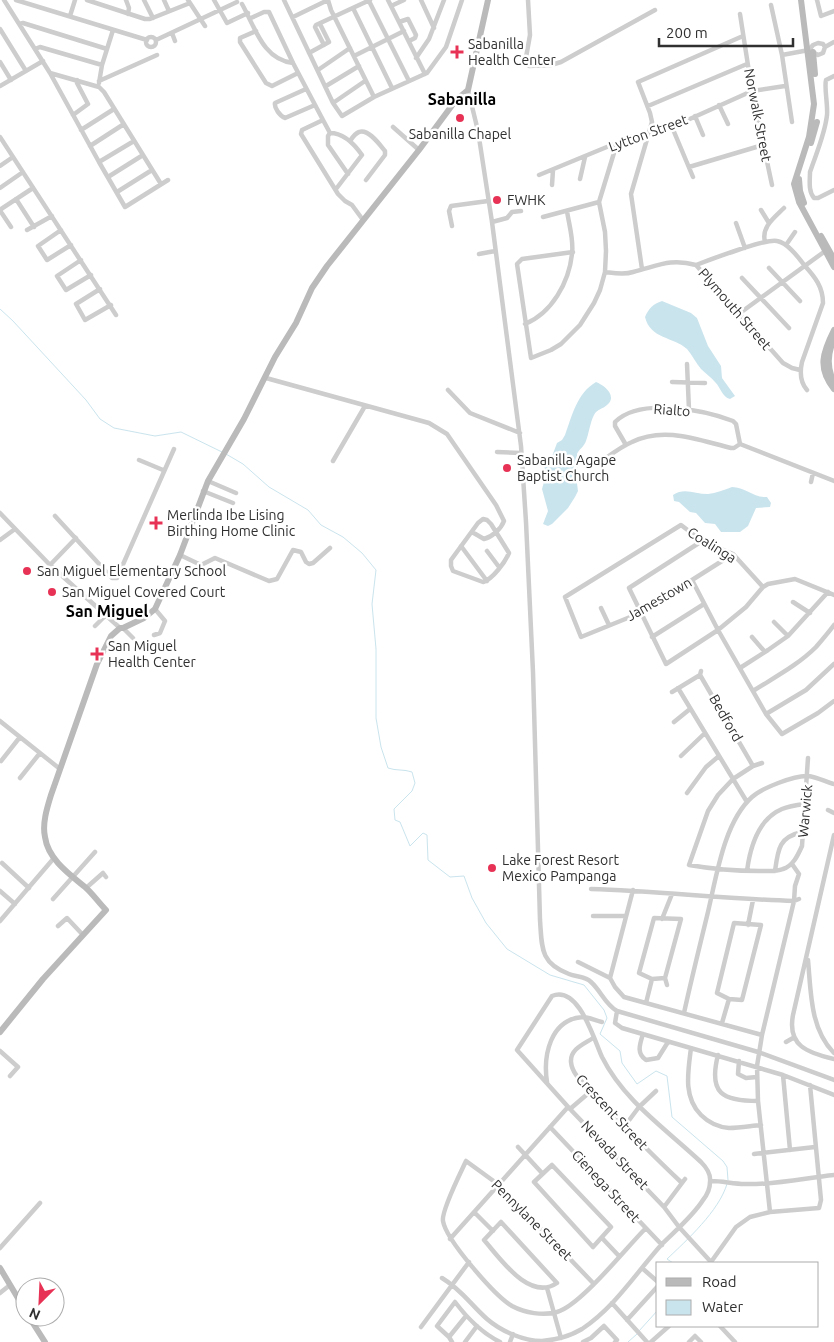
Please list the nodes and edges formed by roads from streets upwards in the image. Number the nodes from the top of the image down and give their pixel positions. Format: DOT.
graph roads {
  1 [pos="4,0"];
  2 [pos="16,0"];
  3 [pos="75,0"];
  4 [pos="86,0"];
  5 [pos="106,0"];
  6 [pos="126,0"];
  7 [pos="144,0"];
  8 [pos="164,0"];
  9 [pos="214,0"];
  10 [pos="285,0"];
  11 [pos="328,0"];
  12 [pos="370,0"];
  13 [pos="388,0"];
  14 [pos="404,0"];
  15 [pos="421,0"];
  16 [pos="444,0"];
  17 [pos="462,0"];
  18 [pos="488,0"];
  19 [pos="528,0"];
  20 [pos="801,0"];
  21 [pos="805,0"];
  22 [pos="817,0"];
  23 [pos="240,1"];
  24 [pos="189,2"];
  25 [pos="772,5"];
  26 [pos="390,6"];
  27 [pos="108,7"];
  28 [pos="353,8"];
  29 [pos="220,10"];
  30 [pos="655,10"];
  31 [pos="834,10"];
  32 [pos="169,11"];
  33 [pos="248,13"];
  34 [pos="128,14"];
  35 [pos="740,14"];
  36 [pos="70,16"];
  37 [pos="293,17"];
  38 [pos="335,17"];
  39 [pos="153,18"];
  40 [pos="251,18"];
  41 [pos="200,19"];
  42 [pos="399,22"];
  43 [pos="20,24"];
  44 [pos="318,25"];
  45 [pos="206,26"];
  46 [pos="0,28"];
  47 [pos="434,28"];
  48 [pos="113,30"];
  49 [pos="256,31"];
  50 [pos="404,31"];
  51 [pos="172,33"];
  52 [pos="743,36"];
  53 [pos="147,40"];
  54 [pos="156,40"];
  55 [pos="388,40"];
  56 [pos="175,41"];
  57 [pos="409,41"];
  58 [pos="834,42"];
  59 [pos="324,45"];
  60 [pos="825,47"];
  61 [pos="350,48"];
  62 [pos="372,48"];
  63 [pos="36,49"];
  64 [pos="107,49"];
  65 [pos="811,50"];
  66 [pos="155,51"];
  67 [pos="309,53"];
  68 [pos="782,55"];
  69 [pos="354,56"];
  70 [pos="416,58"];
  71 [pos="43,61"];
  72 [pos="0,62"];
  73 [pos="293,63"];
  74 [pos="747,64"];
  75 [pos="102,65"];
  76 [pos="359,66"];
  77 [pos="318,70"];
  78 [pos="26,71"];
  79 [pos="50,72"];
  80 [pos="298,73"];
  81 [pos="425,74"];
  82 [pos="834,76"];
  83 [pos="11,80"];
  84 [pos="77,80"];
  85 [pos="365,81"];
  86 [pos="409,81"];
  87 [pos="99,84"];
  88 [pos="0,86"];
  89 [pos="326,86"];
  90 [pos="785,86"];
  91 [pos="392,88"];
  92 [pos="306,89"];
  93 [pos="468,90"];
  94 [pos="752,90"];
  95 [pos="374,97"];
  96 [pos="333,103"];
  97 [pos="315,105"];
  98 [pos="719,105"];
  99 [pos="648,106"];
  100 [pos="114,110"];
  101 [pos="73,115"];
  102 [pos="695,116"];
  103 [pos="322,120"];
  104 [pos="792,122"];
  105 [pos="124,124"];
  106 [pos="728,124"];
  107 [pos="393,127"];
  108 [pos="672,127"];
  109 [pos="81,130"];
  110 [pos="330,133"];
  111 [pos="649,135"];
  112 [pos="703,135"];
  113 [pos="0,137"];
  114 [pos="134,141"];
  115 [pos="350,141"];
  116 [pos="617,143"];
  117 [pos="2,144"];
  118 [pos="763,145"];
  119 [pos="90,146"];
  120 [pos="419,150"];
  121 [pos="143,155"];
  122 [pos="13,157"];
  123 [pos="585,157"];
  124 [pos="99,162"];
  125 [pos="0,166"];
  126 [pos="689,167"];
  127 [pos="152,170"];
  128 [pos="553,170"];
  129 [pos="23,172"];
  130 [pos="348,174"];
  131 [pos="539,175"];
  132 [pos="108,177"];
  133 [pos="693,177"];
  134 [pos="580,179"];
  135 [pos="168,180"];
  136 [pos="366,180"];
  137 [pos="161,184"];
  138 [pos="552,185"];
  139 [pos="772,186"];
  140 [pos="0,188"];
  141 [pos="34,188"];
  142 [pos="336,189"];
  143 [pos="834,190"];
  144 [pos="116,192"];
  145 [pos="16,199"];
  146 [pos="488,201"];
  147 [pos="599,202"];
  148 [pos="784,208"];
  149 [pos="761,210"];
  150 [pos="521,211"];
  151 [pos="567,211"];
  152 [pos="52,216"];
  153 [pos="543,217"];
  154 [pos="362,220"];
  155 [pos="492,222"];
  156 [pos="736,223"];
  157 [pos="769,223"];
  158 [pos="34,226"];
  159 [pos="452,226"];
  160 [pos="11,227"];
  161 [pos="27,230"];
  162 [pos="62,230"];
  163 [pos="795,232"];
  164 [pos="765,242"];
  165 [pos="72,246"];
  166 [pos="786,246"];
  167 [pos="745,248"];
  168 [pos="495,251"];
  169 [pos="573,252"];
  170 [pos="479,254"];
  171 [pos="830,254"];
  172 [pos="81,260"];
  173 [pos="696,265"];
  174 [pos="805,265"];
  175 [pos="834,267"];
  176 [pos="769,268"];
  177 [pos="642,269"];
  178 [pos="605,272"];
  179 [pos="91,275"];
  180 [pos="742,278"];
  181 [pos="782,282"];
  182 [pos="100,289"];
  183 [pos="761,298"];
  184 [pos="800,301"];
  185 [pos="110,305"];
  186 [pos="740,313"];
  187 [pos="116,315"];
  188 [pos="526,324"];
  189 [pos="789,328"];
  190 [pos="834,330"];
  191 [pos="834,339"];
  192 [pos="687,364"];
  193 [pos="800,370"];
  194 [pos="266,378"];
  195 [pos="672,382"];
  196 [pos="688,382"];
  197 [pos="705,383"];
  198 [pos="834,383"];
  199 [pos="834,389"];
  200 [pos="448,390"];
  201 [pos="807,390"];
  202 [pos="365,406"];
  203 [pos="689,410"];
  204 [pos="520,433"];
  205 [pos="740,444"];
  206 [pos="626,445"];
  207 [pos="174,448"];
  208 [pos="497,452"];
  209 [pos="521,453"];
  210 [pos="139,460"];
  211 [pos="333,460"];
  212 [pos="599,463"];
  213 [pos="163,470"];
  214 [pos="813,473"];
  215 [pos="208,481"];
  216 [pos="834,481"];
  217 [pos="811,482"];
  218 [pos="203,492"];
  219 [pos="236,493"];
  220 [pos="233,503"];
  221 [pos="0,514"];
  222 [pos="55,516"];
  223 [pos="15,529"];
  224 [pos="472,532"];
  225 [pos="496,532"];
  226 [pos="76,538"];
  227 [pos="0,540"];
  228 [pos="702,541"];
  229 [pos="461,546"];
  230 [pos="330,548"];
  231 [pos="487,551"];
  232 [pos="733,554"];
  233 [pos="180,556"];
  234 [pos="50,565"];
  235 [pos="499,567"];
  236 [pos="692,580"];
  237 [pos="486,581"];
  238 [pos="763,587"];
  239 [pos="828,592"];
  240 [pos="834,595"];
  241 [pos="793,602"];
  242 [pos="704,604"];
  243 [pos="602,608"];
  244 [pos="155,610"];
  245 [pos="640,613"];
  246 [pos="810,613"];
  247 [pos="106,615"];
  248 [pos="774,622"];
  249 [pos="609,625"];
  250 [pos="834,625"];
  251 [pos="95,626"];
  252 [pos="122,628"];
  253 [pos="718,630"];
  254 [pos="154,635"];
  255 [pos="788,636"];
  256 [pos="581,637"];
  257 [pos="652,637"];
  258 [pos="752,637"];
  259 [pos="133,638"];
  260 [pos="765,652"];
  261 [pos="834,664"];
  262 [pos="740,668"];
  263 [pos="678,688"];
  264 [pos="753,691"];
  265 [pos="672,692"];
  266 [pos="834,701"];
  267 [pos="690,709"];
  268 [pos="766,714"];
  269 [pos="0,722"];
  270 [pos="674,722"];
  271 [pos="705,733"];
  272 [pos="20,737"];
  273 [pos="40,753"];
  274 [pos="681,756"];
  275 [pos="719,756"];
  276 [pos="808,758"];
  277 [pos="1,761"];
  278 [pos="762,763"];
  279 [pos="753,766"];
  280 [pos="60,769"];
  281 [pos="808,776"];
  282 [pos="20,778"];
  283 [pos="732,779"];
  284 [pos="834,784"];
  285 [pos="687,793"];
  286 [pos="746,802"];
  287 [pos="805,804"];
  288 [pos="828,810"];
  289 [pos="834,813"];
  290 [pos="802,832"];
  291 [pos="834,836"];
  292 [pos="95,852"];
  293 [pos="54,858"];
  294 [pos="2,863"];
  295 [pos="793,863"];
  296 [pos="718,870"];
  297 [pos="747,871"];
  298 [pos="775,871"];
  299 [pos="72,877"];
  300 [pos="106,877"];
  301 [pos="28,888"];
  302 [pos="86,888"];
  303 [pos="591,889"];
  304 [pos="0,890"];
  305 [pos="633,890"];
  306 [pos="672,894"];
  307 [pos="712,896"];
  308 [pos="52,899"];
  309 [pos="752,900"];
  310 [pos="796,900"];
  311 [pos="15,904"];
  312 [pos="651,913"];
  313 [pos="593,916"];
  314 [pos="626,916"];
  315 [pos="654,918"];
  316 [pos="1,919"];
  317 [pos="662,919"];
  318 [pos="767,920"];
  319 [pos="748,925"];
  320 [pos="761,925"];
  321 [pos="58,926"];
  322 [pos="83,935"];
  323 [pos="808,956"];
  324 [pos="578,962"];
  325 [pos="599,974"];
  326 [pos="610,978"];
  327 [pos="665,978"];
  328 [pos="652,979"];
  329 [pos="591,981"];
  330 [pos="667,985"];
  331 [pos="717,993"];
  332 [pos="712,998"];
  333 [pos="729,999"];
  334 [pos="742,1000"];
  335 [pos="646,1003"];
  336 [pos="744,1005"];
  337 [pos="617,1011"];
  338 [pos="684,1013"];
  339 [pos="585,1017"];
  340 [pos="602,1022"];
  341 [pos="722,1023"];
  342 [pos="0,1032"];
  343 [pos="643,1034"];
  344 [pos="762,1035"];
  345 [pos="593,1038"];
  346 [pos="793,1038"];
  347 [pos="668,1042"];
  348 [pos="786,1042"];
  349 [pos="691,1048"];
  350 [pos="0,1051"];
  351 [pos="758,1052"];
  352 [pos="834,1053"];
  353 [pos="718,1055"];
  354 [pos="834,1059"];
  355 [pos="739,1062"];
  356 [pos="756,1066"];
  357 [pos="783,1075"];
  358 [pos="10,1076"];
  359 [pos="756,1077"];
  360 [pos="834,1080"];
  361 [pos="547,1082"];
  362 [pos="810,1085"];
  363 [pos="591,1091"];
  364 [pos="656,1091"];
  365 [pos="834,1095"];
  366 [pos="758,1101"];
  367 [pos="640,1107"];
  368 [pos="569,1108"];
  369 [pos="761,1125"];
  370 [pos="550,1127"];
  371 [pos="624,1127"];
  372 [pos="816,1147"];
  373 [pos="518,1148"];
  374 [pos="790,1150"];
  375 [pos="764,1152"];
  376 [pos="525,1154"];
  377 [pos="754,1154"];
  378 [pos="542,1173"];
  379 [pos="834,1175"];
  380 [pos="819,1176"];
  381 [pos="711,1181"];
  382 [pos="767,1184"];
  383 [pos="499,1185"];
  384 [pos="40,1203"];
  385 [pos="664,1206"];
  386 [pos="474,1212"];
  387 [pos="770,1212"];
  388 [pos="679,1227"];
  389 [pos="645,1229"];
  390 [pos="494,1230"];
  391 [pos="602,1238"];
  392 [pos="450,1239"];
  393 [pos="662,1245"];
  394 [pos="0,1248"];
  395 [pos="619,1256"];
  396 [pos="469,1262"];
  397 [pos="0,1268"];
  398 [pos="642,1268"];
  399 [pos="442,1278"];
  400 [pos="656,1280"];
  401 [pos="10,1284"];
  402 [pos="453,1284"];
  403 [pos="594,1284"];
  404 [pos="546,1288"];
  405 [pos="656,1288"];
  406 [pos="0,1293"];
  407 [pos="15,1293"];
  408 [pos="612,1303"];
  409 [pos="554,1313"];
  410 [pos="466,1316"];
  411 [pos="627,1320"];
  412 [pos="477,1326"];
  413 [pos="35,1327"];
  414 [pos="421,1327"];
  415 [pos="668,1327"];
  416 [pos="721,1327"];
  417 [pos="512,1334"];
  418 [pos="491,1337"];
  419 [pos="560,1338"];
  420 [pos="451,1340"];
  421 [pos="590,1340"];
  422 [pos="733,1341"];
  423 [pos="44,1342"];
  424 [pos="465,1342"];
  425 [pos="487,1342"];
  426 [pos="500,1342"];
  427 [pos="510,1342"];
  428 [pos="583,1342"];
  429 [pos="615,1342"];
  430 [pos="647,1342"];
  431 [pos="651,1342"];
  432 [pos="688,1342"];
  433 [pos="701,1342"];
  1 -- 43 [label="street"];
  2 -- 36 [label="street"];
  3 -- 36 [label="street"];
  4 -- 27 [label="street"];
  5 -- 27 [label="street"];
  6 -- 34 [label="street"];
  7 -- 39 [label="street"];
  8 -- 32 [label="street"];
  9 -- 29 [label="street"];
  10 -- 37 [label="street"];
  11 -- 37 [label="street"];
  11 -- 38 [label="street"];
  12 -- 28 [label="street"];
  12 -- 55 [label="street"];
  13 -- 26 [label="street"];
  14 -- 26 [label="street"];
  15 -- 47 [label="street"];
  16 -- 47 [label="street"];
  17 -- 81 [label="street"];
  18 -- 93 [label="street"];
  19 -- 30 [label="street"];
  20 -- 65 [label="street"];
  21 -- 65 [label="street"];
  22 -- 31 [label="street"];
  23 -- 29 [label="street"];
  23 -- 33 [label="street"];
  24 -- 32 [label="street"];
  24 -- 41 [label="street"];
  25 -- 68 [label="street"];
  26 -- 42 [label="street"];
  27 -- 34 [label="street"];
  28 -- 38 [label="street"];
  28 -- 62 [label="street"];
  29 -- 33 [label="street"];
  29 -- 41 [label="street"];
  32 -- 39 [label="street"];
  33 -- 40 [label="street"];
  34 -- 39 [label="street"];
  35 -- 52 [label="street, Norwalk Street"];
  36 -- 48 [label="street"];
  37 -- 67 [label="street"];
  38 -- 44 [label="street"];
  38 -- 61 [label="street"];
  40 -- 49 [label="street"];
  40 -- 73 [label="street"];
  41 -- 45 [label="street"];
  41 -- 51 [label="street"];
  42 -- 50 [label="street"];
  42 -- 57 [label="street"];
  43 -- 63 [label="street"];
  43 -- 64 [label="street"];
  44 -- 59 [label="street"];
  44 -- 59 [label="street"];
  46 -- 78 [label="street"];
  47 -- 70 [label="street"];
  48 -- 53 [label="street"];
  48 -- 64 [label="street"];
  49 -- 73 [label="street"];
  49 -- 80 [label="street"];
  50 -- 55 [label="street"];
  50 -- 57 [label="street"];
  51 -- 54 [label="street"];
  51 -- 56 [label="street"];
  52 -- 74 [label="street, Norwalk Street"];
  52 -- 99 [label="street"];
  53 -- 54 [label="street"];
  53 -- 66 [label="street"];
  54 -- 66 [label="street"];
  55 -- 62 [label="street"];
  55 -- 86 [label="street"];
  57 -- 70 [label="street"];
  58 -- 60 [label="street"];
  59 -- 67 [label="street"];
  60 -- 65 [label="street"];
  60 -- 65 [label="street"];
  61 -- 69 [label="street"];
  61 -- 77 [label="street"];
  62 -- 69 [label="street"];
  62 -- 91 [label="street"];
  63 -- 71 [label="street"];
  63 -- 75 [label="street"];
  64 -- 75 [label="street"];
  65 -- 68 [label="street"];
  65 -- 171 [label="street"];
  66 -- 87 [label="street"];
  67 -- 77 [label="street"];
  68 -- 90 [label="street"];
  69 -- 76 [label="street"];
  70 -- 81 [label="street"];
  71 -- 78 [label="street"];
  71 -- 79 [label="street"];
  72 -- 83 [label="street"];
  73 -- 80 [label="street"];
  74 -- 94 [label="street, Norwalk Street"];
  74 -- 99 [label="street"];
  75 -- 87 [label="street"];
  76 -- 85 [label="street"];
  76 -- 89 [label="street"];
  77 -- 89 [label="street"];
  78 -- 83 [label="street"];
  79 -- 84 [label="street"];
  79 -- 101 [label="street"];
  80 -- 92 [label="street"];
  81 -- 86 [label="street"];
  82 -- 143 [label="street"];
  83 -- 88 [label="street"];
  84 -- 87 [label="street"];
  84 -- 101 [label="street"];
  85 -- 95 [label="street"];
  85 -- 96 [label="street"];
  86 -- 91 [label="street"];
  87 -- 100 [label="street"];
  89 -- 96 [label="street"];
  90 -- 94 [label="street, Lytton Street"];
  90 -- 104 [label="street"];
  91 -- 95 [label="street"];
  92 -- 97 [label="street"];
  92 -- 97 [label="street"];
  93 -- 120 [label="street"];
  93 -- 146 [label="street"];
  94 -- 98 [label="street, Lytton Street"];
  94 -- 118 [label="street, Norwalk Street"];
  95 -- 96 [label="street"];
  97 -- 103 [label="street"];
  98 -- 102 [label="street, Lytton Street"];
  98 -- 106 [label="street"];
  99 -- 111 [label="street"];
  100 -- 105 [label="street"];
  100 -- 109 [label="street"];
  101 -- 109 [label="street"];
  102 -- 108 [label="street, Lytton Street"];
  102 -- 112 [label="street"];
  103 -- 110 [label="street"];
  103 -- 142 [label="street"];
  105 -- 114 [label="street"];
  105 -- 119 [label="street"];
  107 -- 120 [label="street"];
  108 -- 111 [label="street, Lytton Street"];
  108 -- 126 [label="street"];
  109 -- 119 [label="street"];
  110 -- 115 [label="street"];
  110 -- 130 [label="street"];
  111 -- 116 [label="street, Lytton Street"];
  111 -- 177 [label="street"];
  113 -- 117 [label="street"];
  114 -- 121 [label="street"];
  114 -- 124 [label="street"];
  115 -- 130 [label="street"];
  115 -- 136 [label="street"];
  116 -- 123 [label="street, Lytton Street"];
  116 -- 147 [label="street"];
  117 -- 122 [label="street"];
  118 -- 126 [label="street"];
  118 -- 139 [label="street, Norwalk Street"];
  119 -- 124 [label="street"];
  120 -- 154 [label="street"];
  121 -- 127 [label="street"];
  121 -- 132 [label="street"];
  122 -- 125 [label="street"];
  122 -- 129 [label="street"];
  123 -- 128 [label="street, Lytton Street"];
  123 -- 134 [label="street"];
  124 -- 132 [label="street"];
  126 -- 133 [label="street"];
  127 -- 137 [label="street"];
  127 -- 144 [label="street"];
  128 -- 131 [label="street, Lytton Street"];
  128 -- 138 [label="street"];
  129 -- 140 [label="street"];
  129 -- 141 [label="street"];
  130 -- 142 [label="street"];
  132 -- 144 [label="street"];
  135 -- 137 [label="street"];
  137 -- 144 [label="street"];
  141 -- 145 [label="street"];
  141 -- 152 [label="street"];
  142 -- 154 [label="street"];
  145 -- 158 [label="street"];
  145 -- 160 [label="street"];
  146 -- 155 [label="street"];
  146 -- 159 [label="street"];
  147 -- 151 [label="street"];
  147 -- 178 [label="street"];
  148 -- 157 [label="street"];
  149 -- 157 [label="street"];
  150 -- 155 [label="street"];
  151 -- 153 [label="street"];
  151 -- 169 [label="street"];
  152 -- 158 [label="street"];
  152 -- 162 [label="street"];
  154 -- 194 [label="street"];
  155 -- 168 [label="street"];
  156 -- 167 [label="street"];
  157 -- 164 [label="street"];
  158 -- 161 [label="street"];
  162 -- 165 [label="street"];
  162 -- 165 [label="street"];
  163 -- 166 [label="street"];
  164 -- 166 [label="street"];
  164 -- 167 [label="street"];
  165 -- 172 [label="street"];
  166 -- 174 [label="street"];
  167 -- 173 [label="street"];
  168 -- 170 [label="street"];
  168 -- 204 [label="street"];
  169 -- 188 [label="street"];
  169 -- 188 [label="street"];
  171 -- 174 [label="street"];
  171 -- 175 [label="street"];
  172 -- 179 [label="street"];
  172 -- 179 [label="street"];
  173 -- 177 [label="street, Plymouth Street"];
  173 -- 186 [label="street, Plymouth Street"];
  174 -- 181 [label="street"];
  174 -- 193 [label="street"];
  176 -- 181 [label="street"];
  177 -- 178 [label="street, Plymouth Street"];
  178 -- 188 [label="street"];
  179 -- 182 [label="street"];
  180 -- 183 [label="street"];
  181 -- 183 [label="street"];
  181 -- 184 [label="street"];
  182 -- 185 [label="street"];
  182 -- 185 [label="street"];
  183 -- 186 [label="street"];
  183 -- 189 [label="street"];
  185 -- 187 [label="street"];
  186 -- 193 [label="street, Plymouth Street"];
  190 -- 199 [label="street"];
  191 -- 198 [label="street"];
  192 -- 196 [label="street"];
  193 -- 201 [label="street"];
  194 -- 202 [label="street"];
  194 -- 215 [label="street"];
  195 -- 196 [label="street"];
  196 -- 197 [label="street"];
  196 -- 203 [label="street"];
  200 -- 204 [label="street"];
  202 -- 211 [label="street"];
  202 -- 225 [label="street"];
  203 -- 205 [label="street, Rialto"];
  203 -- 206 [label="street, Rialto"];
  204 -- 209 [label="street"];
  205 -- 206 [label="street"];
  205 -- 214 [label="street"];
  206 -- 212 [label="street"];
  207 -- 213 [label="street"];
  208 -- 209 [label="street"];
  209 -- 329 [label="street"];
  210 -- 213 [label="street"];
  213 -- 226 [label="street"];
  214 -- 216 [label="street"];
  214 -- 217 [label="street"];
  215 -- 218 [label="street"];
  215 -- 219 [label="street"];
  218 -- 220 [label="street"];
  218 -- 233 [label="street"];
  221 -- 223 [label="street"];
  222 -- 226 [label="street"];
  223 -- 227 [label="street"];
  223 -- 234 [label="street"];
  224 -- 225 [label="street"];
  224 -- 225 [label="street"];
  224 -- 229 [label="street"];
  225 -- 235 [label="street"];
  226 -- 234 [label="street"];
  228 -- 232 [label="street, Coalinga"];
  228 -- 245 [label="street"];
  228 -- 256 [label="street, Coalinga"];
  229 -- 237 [label="street"];
  229 -- 237 [label="street"];
  230 -- 233 [label="street"];
  231 -- 235 [label="street"];
  232 -- 236 [label="street, Jamestown"];
  232 -- 238 [label="street, Coalinga"];
  233 -- 244 [label="street"];
  234 -- 247 [label="street"];
  235 -- 237 [label="street"];
  236 -- 242 [label="street"];
  236 -- 245 [label="street, Jamestown"];
  238 -- 239 [label="street"];
  238 -- 253 [label="street"];
  239 -- 240 [label="street"];
  239 -- 246 [label="street"];
  241 -- 246 [label="street"];
  242 -- 253 [label="street"];
  242 -- 257 [label="street"];
  243 -- 249 [label="street"];
  244 -- 252 [label="street"];
  244 -- 254 [label="street"];
  245 -- 249 [label="street, Jamestown"];
  245 -- 257 [label="street"];
  246 -- 255 [label="street"];
  247 -- 251 [label="street"];
  247 -- 252 [label="street"];
  248 -- 255 [label="street"];
  249 -- 256 [label="street, Jamestown"];
  250 -- 264 [label="street"];
  252 -- 259 [label="street"];
  252 -- 280 [label="street"];
  253 -- 257 [label="street"];
  253 -- 262 [label="street"];
  255 -- 260 [label="street"];
  258 -- 260 [label="street"];
  260 -- 262 [label="street"];
  261 -- 268 [label="street"];
  262 -- 264 [label="street"];
  263 -- 265 [label="street"];
  263 -- 267 [label="street"];
  263 -- 279 [label="street, Bedford"];
  264 -- 268 [label="street"];
  266 -- 268 [label="street"];
  267 -- 270 [label="street"];
  267 -- 271 [label="street"];
  269 -- 272 [label="street"];
  271 -- 274 [label="street"];
  271 -- 275 [label="street"];
  272 -- 273 [label="street"];
  272 -- 277 [label="street"];
  273 -- 280 [label="street"];
  273 -- 282 [label="street"];
  275 -- 283 [label="street"];
  275 -- 285 [label="street"];
  276 -- 281 [label="street, Warwick"];
  278 -- 279 [label="street"];
  279 -- 283 [label="street"];
  280 -- 293 [label="street"];
  281 -- 284 [label="street"];
  281 -- 286 [label="street"];
  281 -- 287 [label="street, Warwick"];
  283 -- 286 [label="street"];
  283 -- 296 [label="street"];
  286 -- 296 [label="street"];
  287 -- 290 [label="street, Warwick"];
  287 -- 297 [label="street"];
  288 -- 289 [label="street"];
  290 -- 295 [label="street, Warwick"];
  290 -- 298 [label="street"];
  291 -- 323 [label="street"];
  292 -- 299 [label="street"];
  293 -- 299 [label="street"];
  293 -- 301 [label="street"];
  294 -- 301 [label="street"];
  295 -- 298 [label="street"];
  295 -- 310 [label="street"];
  296 -- 297 [label="street"];
  296 -- 307 [label="street"];
  297 -- 298 [label="street"];
  299 -- 302 [label="street"];
  299 -- 308 [label="street"];
  300 -- 302 [label="street"];
  301 -- 311 [label="street"];
  302 -- 322 [label="street"];
  303 -- 305 [label="street"];
  304 -- 311 [label="street"];
  305 -- 306 [label="street"];
  305 -- 314 [label="street"];
  306 -- 307 [label="street"];
  306 -- 317 [label="street"];
  307 -- 309 [label="street"];
  307 -- 338 [label="street"];
  309 -- 310 [label="street"];
  309 -- 319 [label="street"];
  310 -- 344 [label="street"];
  311 -- 316 [label="street"];
  312 -- 315 [label="street"];
  313 -- 314 [label="street"];
  314 -- 326 [label="street"];
  315 -- 317 [label="street"];
  315 -- 328 [label="street"];
  317 -- 327 [label="street"];
  318 -- 320 [label="street"];
  319 -- 320 [label="street"];
  319 -- 331 [label="street"];
  320 -- 334 [label="street"];
  321 -- 322 [label="street"];
  322 -- 342 [label="street"];
  323 -- 346 [label="street"];
  323 -- 352 [label="street"];
  324 -- 325 [label="street"];
  325 -- 326 [label="street"];
  325 -- 329 [label="street"];
  326 -- 335 [label="street"];
  327 -- 328 [label="street"];
  327 -- 330 [label="street"];
  328 -- 335 [label="street"];
  329 -- 337 [label="street"];
  331 -- 332 [label="street"];
  331 -- 333 [label="street"];
  333 -- 334 [label="street"];
  333 -- 341 [label="street"];
  334 -- 336 [label="street"];
  335 -- 338 [label="street"];
  337 -- 343 [label="street"];
  337 -- 351 [label="street"];
  338 -- 341 [label="street"];
  339 -- 340 [label="street"];
  339 -- 345 [label="street"];
  339 -- 361 [label="street"];
  339 -- 361 [label="street, Nevada Street"];
  341 -- 344 [label="street"];
  343 -- 347 [label="street"];
  343 -- 347 [label="street"];
  344 -- 351 [label="street"];
  345 -- 363 [label="street, Crescent Street"];
  345 -- 367 [label="street"];
  346 -- 348 [label="street"];
  346 -- 354 [label="street"];
  347 -- 349 [label="street"];
  349 -- 353 [label="street"];
  349 -- 369 [label="street"];
  350 -- 358 [label="street"];
  351 -- 356 [label="street"];
  351 -- 360 [label="street"];
  353 -- 355 [label="street"];
  353 -- 366 [label="street"];
  355 -- 356 [label="street"];
  355 -- 359 [label="street"];
  356 -- 357 [label="street"];
  356 -- 359 [label="street"];
  357 -- 362 [label="street"];
  357 -- 374 [label="street"];
  359 -- 366 [label="street"];
  361 -- 368 [label="street, Nevada Street"];
  362 -- 365 [label="street"];
  362 -- 372 [label="street"];
  363 -- 368 [label="street"];
  363 -- 371 [label="street, Crescent Street"];
  364 -- 367 [label="street"];
  366 -- 369 [label="street"];
  367 -- 371 [label="street"];
  367 -- 381 [label="street"];
  368 -- 370 [label="street"];
  368 -- 385 [label="street, Nevada Street"];
  369 -- 375 [label="street"];
  370 -- 376 [label="street"];
  370 -- 389 [label="street, Cienega Street"];
  371 -- 385 [label="street, Crescent Street"];
  372 -- 374 [label="street"];
  372 -- 380 [label="street"];
  373 -- 376 [label="street"];
  374 -- 375 [label="street"];
  375 -- 377 [label="street"];
  375 -- 382 [label="street"];
  376 -- 378 [label="street"];
  376 -- 383 [label="street"];
  378 -- 391 [label="street"];
  378 -- 391 [label="street"];
  379 -- 380 [label="street"];
  380 -- 382 [label="street"];
  380 -- 387 [label="street"];
  381 -- 382 [label="street"];
  381 -- 388 [label="street"];
  382 -- 387 [label="street"];
  383 -- 386 [label="street"];
  383 -- 392 [label="street, Pennylane Street"];
  383 -- 403 [label="street, Pennylane Street"];
  384 -- 394 [label="street"];
  385 -- 388 [label="street, Nevada Street"];
  386 -- 390 [label="street"];
  386 -- 392 [label="street"];
  387 -- 388 [label="street, Nevada Street"];
  388 -- 393 [label="street"];
  389 -- 393 [label="street, Cienega Street"];
  389 -- 395 [label="street"];
  390 -- 404 [label="street"];
  390 -- 404 [label="street"];
  391 -- 395 [label="street"];
  392 -- 396 [label="street"];
  393 -- 398 [label="street"];
  395 -- 403 [label="street"];
  396 -- 402 [label="street"];
  396 -- 409 [label="street"];
  397 -- 401 [label="street"];
  398 -- 400 [label="street"];
  398 -- 408 [label="street"];
  399 -- 402 [label="street"];
  401 -- 406 [label="street"];
  401 -- 407 [label="street"];
  402 -- 414 [label="street"];
  402 -- 417 [label="street"];
  403 -- 409 [label="street"];
  404 -- 409 [label="street"];
  405 -- 411 [label="street"];
  408 -- 411 [label="street"];
  408 -- 419 [label="street"];
  409 -- 419 [label="street"];
  410 -- 412 [label="street"];
  410 -- 420 [label="street"];
  410 -- 420 [label="street"];
  411 -- 430 [label="street"];
  412 -- 418 [label="street"];
  412 -- 424 [label="street"];
  413 -- 423 [label="street"];
  415 -- 431 [label="street"];
  416 -- 422 [label="street"];
  417 -- 419 [label="street"];
  417 -- 427 [label="street"];
  418 -- 425 [label="street"];
  418 -- 426 [label="street"];
  421 -- 428 [label="street"];
  421 -- 429 [label="street"];
  432 -- 433 [label="street"];
}
